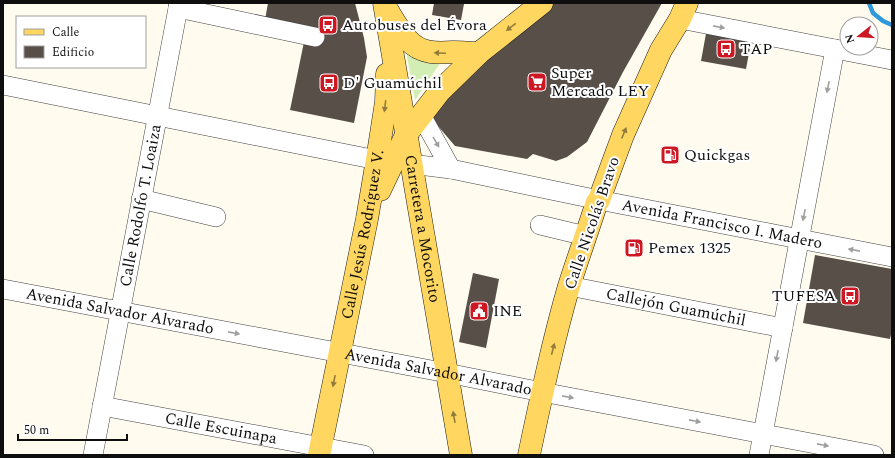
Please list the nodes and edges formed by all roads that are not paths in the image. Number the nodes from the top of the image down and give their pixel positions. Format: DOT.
graph roads {
  1 [pos="542,3"];
  2 [pos="178,5"];
  3 [pos="384,6"];
  4 [pos="684,11"];
  5 [pos="315,37"];
  6 [pos="835,49"];
  7 [pos="478,53"];
  8 [pos="892,60"];
  9 [pos="3,85"];
  10 [pos="421,115"];
  11 [pos="157,116"];
  12 [pos="406,137"];
  13 [pos="377,160"];
  14 [pos="411,164"];
  15 [pos="451,169"];
  16 [pos="141,199"];
  17 [pos="599,200"];
  18 [pos="216,217"];
  19 [pos="367,219"];
  20 [pos="540,225"];
  21 [pos="586,236"];
  22 [pos="800,239"];
  23 [pos="892,257"];
  24 [pos="569,286"];
  25 [pos="3,289"];
  26 [pos="120,311"];
  27 [pos="783,328"];
  28 [pos="340,353"];
  29 [pos="447,373"];
  30 [pos="542,392"];
  31 [pos="102,406"];
  32 [pos="763,434"];
  33 [pos="320,451"];
  34 [pos="93,455"];
  35 [pos="364,455"];
  36 [pos="461,455"];
  37 [pos="529,455"];
  38 [pos="759,455"];
  39 [pos="874,455"];
  1 -- 7 [label="main road, one-way"];
  2 -- 5 [label="street"];
  2 -- 11 [label="street, Calle Rodolfo T. Loaiza"];
  7 -- 3 [label="main road, one-way"];
  3 -- 12 [label="main road, Carretera a Mocorito"];
  3 -- 13 [label="main road, Calle Jesús Rodríguez V., one-way"];
  4 -- 6 [label="street, one-way"];
  17 -- 4 [label="main road, Calle Nicolás Bravo, one-way"];
  6 -- 8 [label="street"];
  6 -- 22 [label="street, one-way"];
  7 -- 10 [label="main road"];
  9 -- 11 [label="street"];
  10 -- 12 [label="main road"];
  10 -- 15 [label="street, one-way"];
  11 -- 13 [label="street"];
  11 -- 16 [label="street, Calle Rodolfo T. Loaiza"];
  12 -- 14 [label="main road, Carretera a Mocorito"];
  12 -- 19 [label="main road"];
  13 -- 19 [label="main road, Calle Jesús Rodríguez V."];
  14 -- 15 [label="street, Avenida Francisco I. Madero"];
  14 -- 29 [label="main road, Carretera a Mocorito"];
  15 -- 17 [label="street, Avenida Francisco I. Madero"];
  16 -- 18 [label="street"];
  16 -- 26 [label="street, Calle Rodolfo T. Loaiza"];
  17 -- 21 [label="main road, Calle Nicolás Bravo"];
  17 -- 22 [label="street, Avenida Francisco I. Madero"];
  19 -- 28 [label="main road, Calle Jesús Rodríguez V."];
  20 -- 21 [label="street"];
  21 -- 24 [label="main road, Calle Nicolás Bravo"];
  23 -- 22 [label="street, Avenida Francisco I. Madero, one-way"];
  22 -- 27 [label="street"];
  24 -- 27 [label="street, Callejón Guamúchil"];
  30 -- 24 [label="main road, Calle Nicolás Bravo, one-way"];
  25 -- 26 [label="street, Avenida Salvador Alvarado"];
  26 -- 28 [label="street, Avenida Salvador Alvarado, one-way"];
  26 -- 31 [label="street, Calle Rodolfo T. Loaiza"];
  27 -- 32 [label="street, one-way"];
  28 -- 29 [label="street, Avenida Salvador Alvarado"];
  28 -- 33 [label="main road, Calle Jesús Rodríguez V., one-way"];
  29 -- 30 [label="street, Avenida Salvador Alvarado"];
  36 -- 29 [label="main road, Carretera a Mocorito, one-way"];
  30 -- 32 [label="street, Avenida Salvador Alvarado, one-way"];
  30 -- 37 [label="main road, Calle Nicolás Bravo"];
  31 -- 33 [label="street, Calle Escuinapa"];
  31 -- 34 [label="street, Calle Rodolfo T. Loaiza"];
  32 -- 38 [label="street"];
  32 -- 39 [label="street, Avenida Salvador Alvarado, one-way"];
  33 -- 35 [label="street, Calle Escuinapa"];
}
